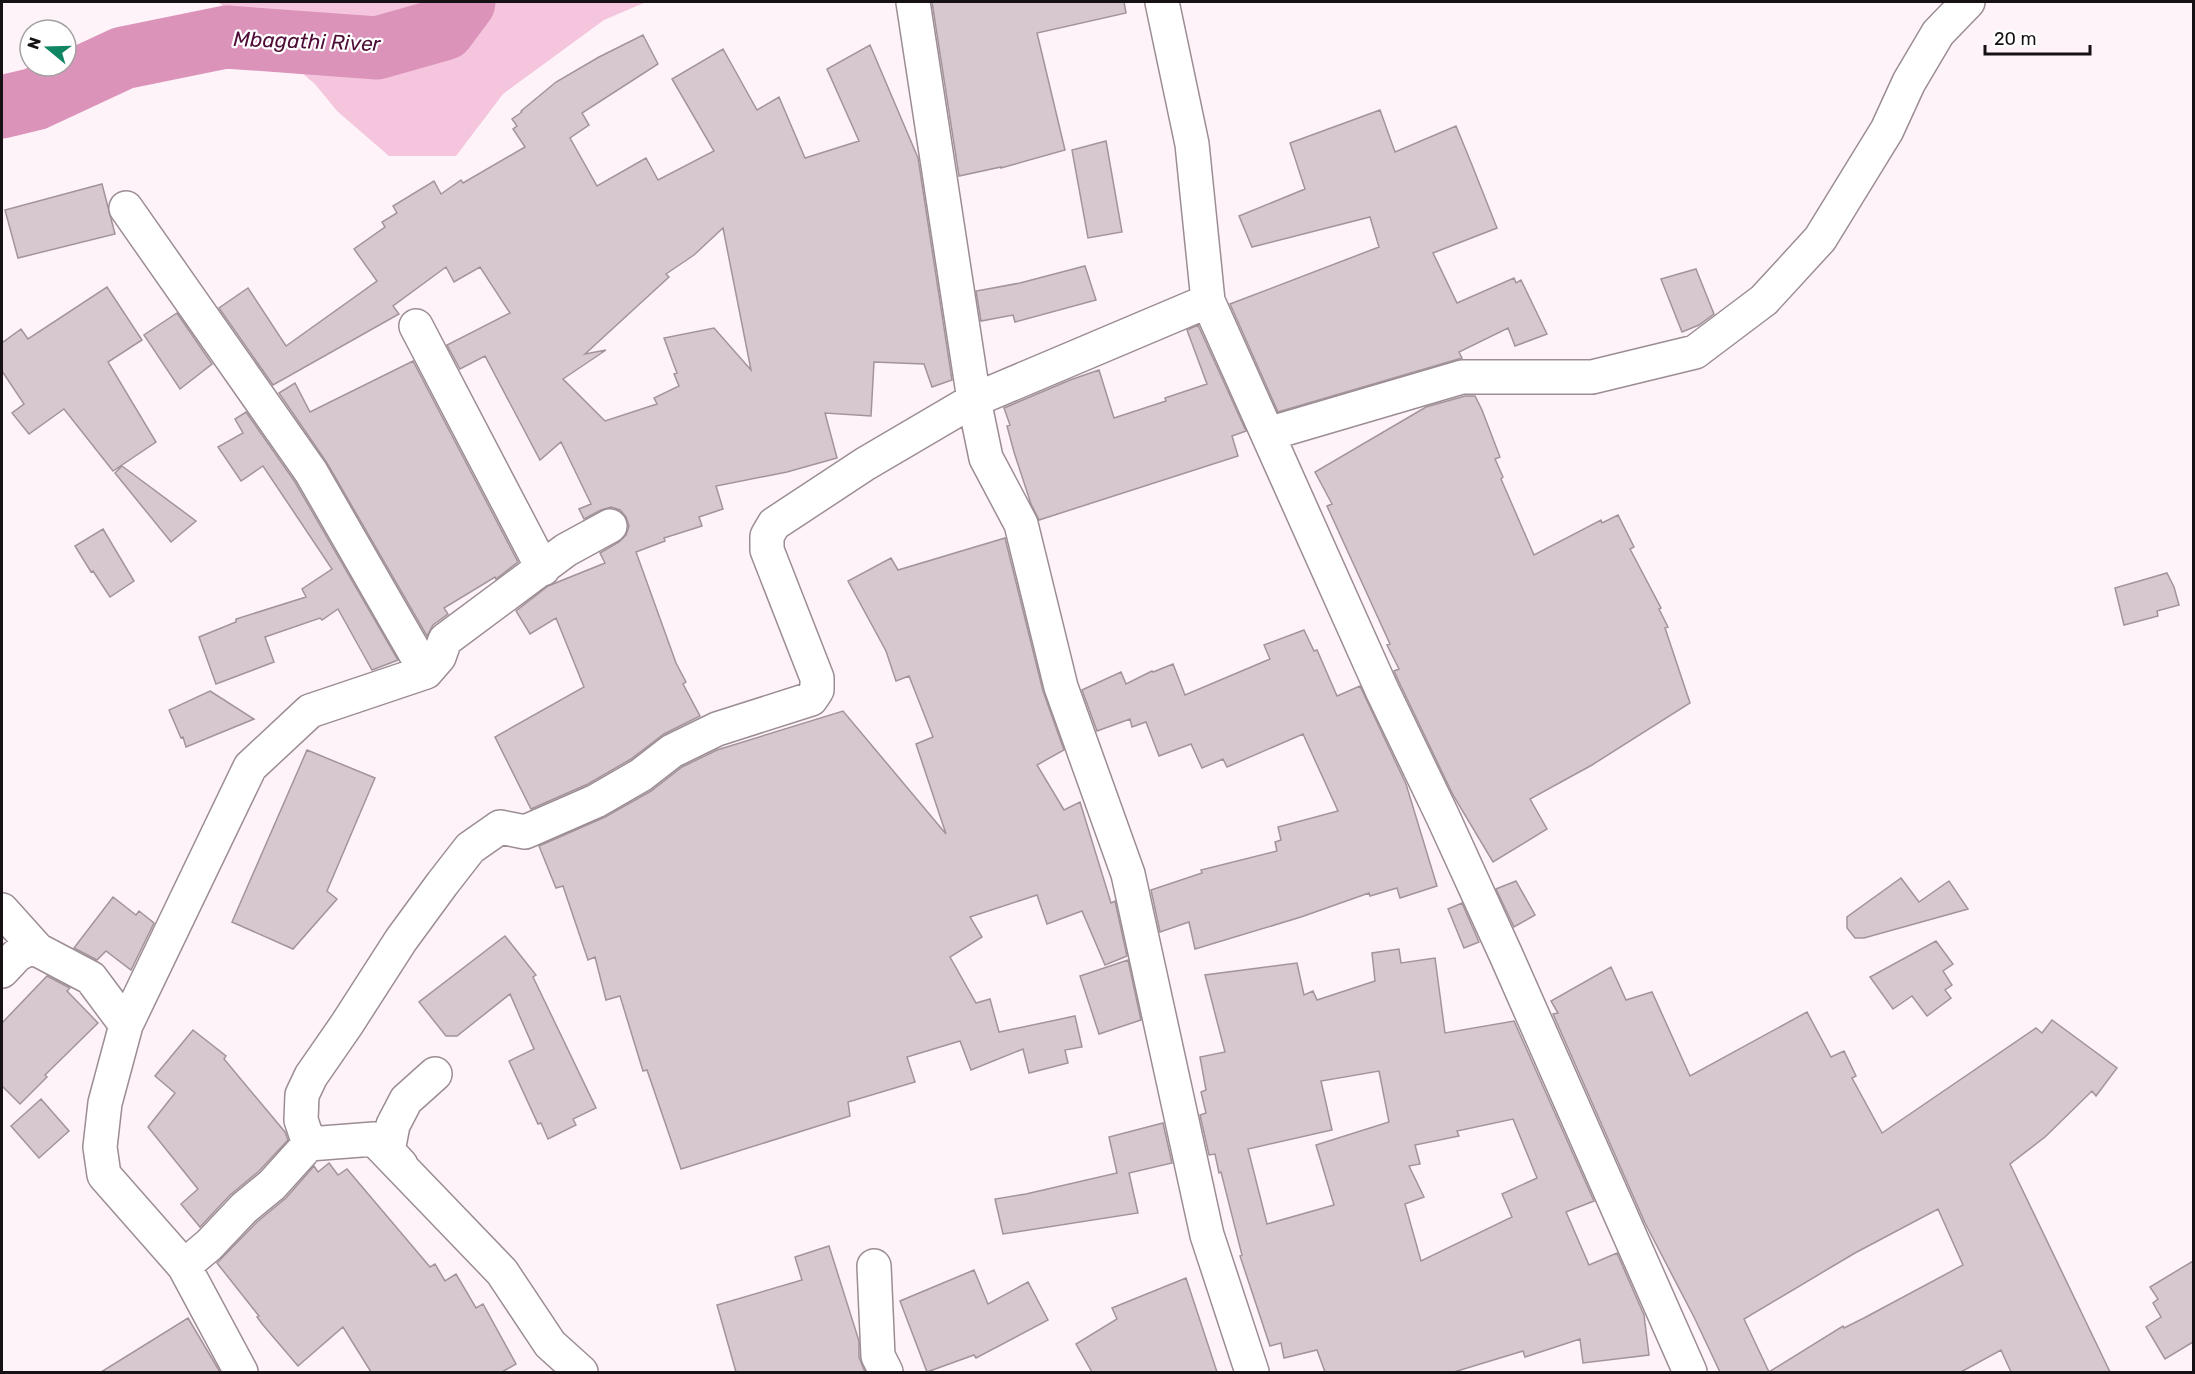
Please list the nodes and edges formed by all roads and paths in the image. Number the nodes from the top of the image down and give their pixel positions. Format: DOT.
graph roads {
  1 [pos="913,2"];
  2 [pos="1162,2"];
  3 [pos="1968,2"];
  4 [pos="126,208"];
  5 [pos="1208,300"];
  6 [pos="416,326"];
  7 [pos="974,400"];
  8 [pos="1268,434"];
  9 [pos="610,526"];
  10 [pos="543,569"];
  11 [pos="426,672"];
  12 [pos="2,910"];
  13 [pos="38,950"];
  14 [pos="2,971"];
  15 [pos="126,1025"];
  16 [pos="435,1074"];
  17 [pos="309,1144"];
  18 [pos="442,1210"];
  19 [pos="184,1266"];
  20 [pos="874,1266"];
  21 [pos="240,1372"];
  22 [pos="581,1372"];
  23 [pos="886,1372"];
  24 [pos="1252,1372"];
  25 [pos="1690,1372"];
  1 -- 7 [label="street"];
  2 -- 5 [label="street"];
  3 -- 8 [label="street"];
  4 -- 11 [label="street"];
  5 -- 7 [label="street"];
  5 -- 8 [label="street"];
  6 -- 10 [label="street"];
  7 -- 17 [label="street"];
  7 -- 24 [label="street"];
  8 -- 25 [label="street"];
  9 -- 10 [label="street"];
  10 -- 11 [label="street"];
  11 -- 15 [label="street"];
  12 -- 13 [label="street"];
  13 -- 14 [label="street"];
  13 -- 15 [label="street"];
  15 -- 19 [label="street"];
  16 -- 18 [label="street"];
  17 -- 18 [label="street"];
  17 -- 19 [label="street"];
  18 -- 22 [label="street"];
  19 -- 21 [label="street"];
  20 -- 23 [label="street"];
}
